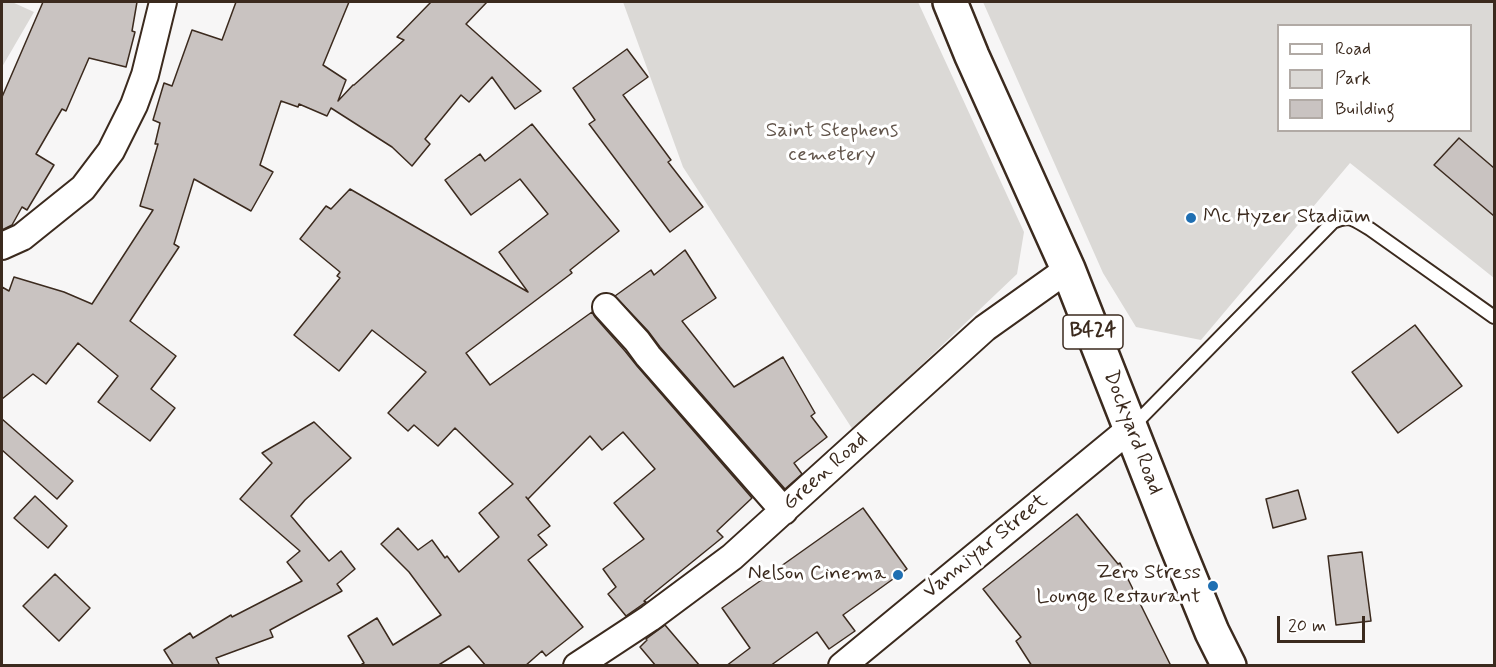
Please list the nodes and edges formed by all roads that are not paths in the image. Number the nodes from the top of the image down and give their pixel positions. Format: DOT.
graph roads {
  1 [pos="163,2"];
  2 [pos="950,2"];
  3 [pos="2,246"];
  4 [pos="1068,269"];
  5 [pos="606,307"];
  6 [pos="1494,316"];
  7 [pos="1131,428"];
  8 [pos="784,511"];
  9 [pos="577,666"];
  10 [pos="842,666"];
  11 [pos="1229,666"];
  1 -- 3 [label="street"];
  2 -- 4 [label="main road, Dockyard Road / B424"];
  4 -- 7 [label="main road, Dockyard Road / B424"];
  4 -- 8 [label="street, Green Road"];
  5 -- 8 [label="street"];
  6 -- 7 [label="lane"];
  7 -- 10 [label="street, Vanniyar Street"];
  7 -- 11 [label="main road, Dockyard Road / B424"];
  8 -- 9 [label="street, Green Road"];
}
